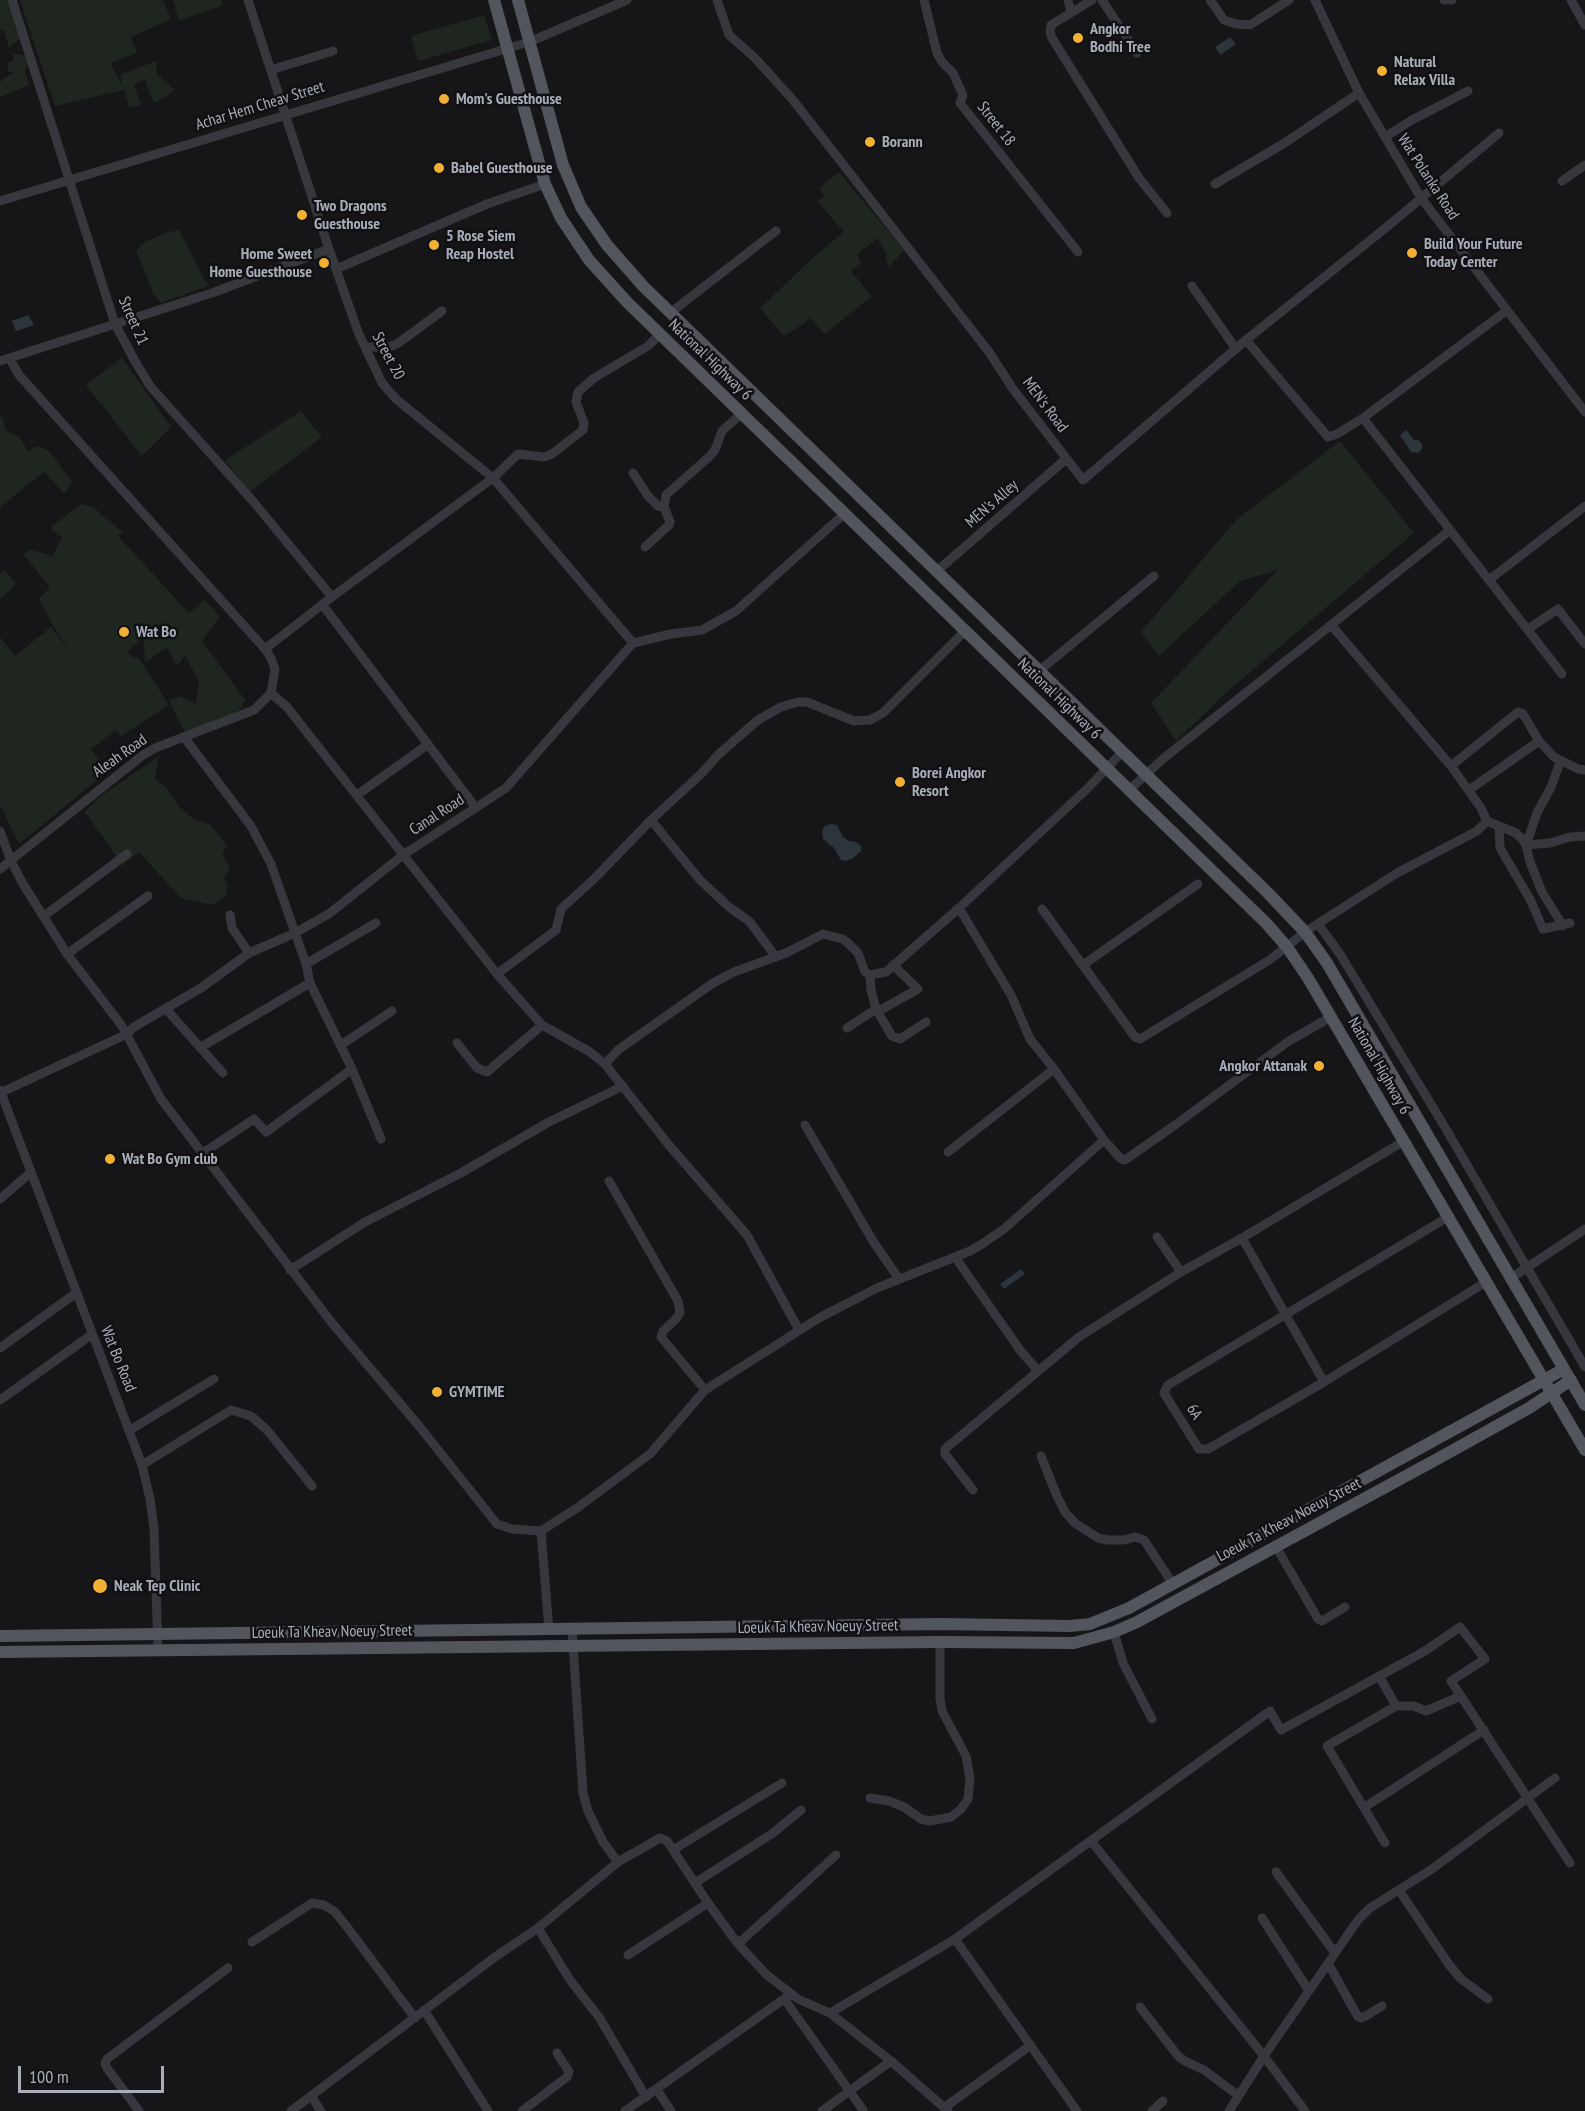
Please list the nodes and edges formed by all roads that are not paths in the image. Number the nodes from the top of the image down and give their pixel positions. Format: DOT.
graph roads {
  1 [pos="12,0"];
  2 [pos="248,0"];
  3 [pos="494,0"];
  4 [pos="518,0"];
  5 [pos="627,0"];
  6 [pos="717,0"];
  7 [pos="924,0"];
  8 [pos="1068,0"];
  9 [pos="1092,0"];
  10 [pos="1102,0"];
  11 [pos="1210,0"];
  12 [pos="1289,0"];
  13 [pos="1315,0"];
  14 [pos="1444,0"];
  15 [pos="1452,0"];
  16 [pos="1571,0"];
  17 [pos="1071,12"];
  18 [pos="1585,25"];
  19 [pos="529,42"];
  20 [pos="507,48"];
  21 [pos="333,51"];
  22 [pos="1137,53"];
  23 [pos="271,70"];
  24 [pos="1468,91"];
  25 [pos="1359,93"];
  26 [pos="286,114"];
  27 [pos="1499,133"];
  28 [pos="1385,137"];
  29 [pos="1585,165"];
  30 [pos="69,180"];
  31 [pos="1562,181"];
  32 [pos="545,184"];
  33 [pos="1215,184"];
  34 [pos="1421,198"];
  35 [pos="0,201"];
  36 [pos="1167,213"];
  37 [pos="776,231"];
  38 [pos="329,249"];
  39 [pos="1078,252"];
  40 [pos="336,269"];
  41 [pos="1192,286"];
  42 [pos="442,311"];
  43 [pos="1506,311"];
  44 [pos="670,313"];
  45 [pos="115,324"];
  46 [pos="660,334"];
  47 [pos="1246,340"];
  48 [pos="364,347"];
  49 [pos="1236,349"];
  50 [pos="4,359"];
  51 [pos="1585,412"];
  52 [pos="742,413"];
  53 [pos="1363,418"];
  54 [pos="1066,459"];
  55 [pos="633,473"];
  56 [pos="493,478"];
  57 [pos="1585,506"];
  58 [pos="664,507"];
  59 [pos="844,513"];
  60 [pos="1449,531"];
  61 [pos="645,547"];
  62 [pos="937,571"];
  63 [pos="1154,576"];
  64 [pos="1489,580"];
  65 [pos="332,597"];
  66 [pos="322,604"];
  67 [pos="1332,626"];
  68 [pos="1527,629"];
  69 [pos="965,631"];
  70 [pos="633,643"];
  71 [pos="1585,644"];
  72 [pos="266,649"];
  73 [pos="1039,671"];
  74 [pos="1562,674"];
  75 [pos="271,693"];
  76 [pos="184,737"];
  77 [pos="1539,741"];
  78 [pos="427,745"];
  79 [pos="1122,752"];
  80 [pos="1561,760"];
  81 [pos="1451,766"];
  82 [pos="1107,769"];
  83 [pos="1585,770"];
  84 [pos="1145,774"];
  85 [pos="1129,790"];
  86 [pos="1469,790"];
  87 [pos="357,795"];
  88 [pos="476,808"];
  89 [pos="651,820"];
  90 [pos="1487,821"];
  91 [pos="1499,828"];
  92 [pos="0,831"];
  93 [pos="1585,836"];
  94 [pos="1526,845"];
  95 [pos="128,854"];
  96 [pos="403,855"];
  97 [pos="10,861"];
  98 [pos="0,869"];
  99 [pos="1198,884"];
  100 [pos="148,896"];
  101 [pos="958,908"];
  102 [pos="1042,909"];
  103 [pos="230,915"];
  104 [pos="45,916"];
  105 [pos="376,923"];
  106 [pos="1318,924"];
  107 [pos="1305,932"];
  108 [pos="295,933"];
  109 [pos="1287,947"];
  110 [pos="249,953"];
  111 [pos="67,954"];
  112 [pos="776,957"];
  113 [pos="306,964"];
  114 [pos="893,965"];
  115 [pos="1083,965"];
  116 [pos="497,974"];
  117 [pos="870,975"];
  118 [pos="310,983"];
  119 [pos="166,1009"];
  120 [pos="877,1010"];
  121 [pos="392,1011"];
  122 [pos="1331,1017"];
  123 [pos="926,1022"];
  124 [pos="542,1025"];
  125 [pos="847,1028"];
  126 [pos="127,1034"];
  127 [pos="457,1043"];
  128 [pos="340,1045"];
  129 [pos="201,1047"];
  130 [pos="605,1064"];
  131 [pos="352,1069"];
  132 [pos="1054,1069"];
  133 [pos="223,1073"];
  134 [pos="623,1086"];
  135 [pos="0,1092"];
  136 [pos="805,1125"];
  137 [pos="381,1139"];
  138 [pos="1104,1140"];
  139 [pos="1404,1141"];
  140 [pos="948,1152"];
  141 [pos="203,1153"];
  142 [pos="31,1172"];
  143 [pos="609,1181"];
  144 [pos="0,1199"];
  145 [pos="1448,1216"];
  146 [pos="1585,1229"];
  147 [pos="1157,1237"];
  148 [pos="1242,1238"];
  149 [pos="955,1257"];
  150 [pos="1527,1267"];
  151 [pos="290,1270"];
  152 [pos="1181,1272"];
  153 [pos="1511,1278"];
  154 [pos="899,1279"];
  155 [pos="1486,1282"];
  156 [pos="76,1293"];
  157 [pos="1286,1313"];
  158 [pos="799,1330"];
  159 [pos="92,1335"];
  160 [pos="0,1348"];
  161 [pos="1585,1367"];
  162 [pos="1564,1369"];
  163 [pos="1038,1371"];
  164 [pos="214,1379"];
  165 [pos="1571,1380"];
  166 [pos="1324,1382"];
  167 [pos="1548,1387"];
  168 [pos="705,1390"];
  169 [pos="0,1400"];
  170 [pos="1585,1405"];
  171 [pos="129,1430"];
  172 [pos="1585,1450"];
  173 [pos="1041,1456"];
  174 [pos="142,1466"];
  175 [pos="312,1486"];
  176 [pos="973,1490"];
  177 [pos="541,1531"];
  178 [pos="1275,1545"];
  179 [pos="1173,1584"];
  180 [pos="1345,1607"];
  181 [pos="549,1630"];
  182 [pos="572,1630"];
  183 [pos="1114,1632"];
  184 [pos="157,1634"];
  185 [pos="0,1636"];
  186 [pos="940,1642"];
  187 [pos="573,1646"];
  188 [pos="158,1650"];
  189 [pos="0,1652"];
  190 [pos="1379,1676"];
  191 [pos="1461,1696"];
  192 [pos="1396,1706"];
  193 [pos="1152,1719"];
  194 [pos="1484,1730"];
  195 [pos="1555,1778"];
  196 [pos="782,1783"];
  197 [pos="870,1798"];
  198 [pos="1528,1800"];
  199 [pos="1365,1807"];
  200 [pos="801,1810"];
  201 [pos="1091,1841"];
  202 [pos="1385,1843"];
  203 [pos="673,1850"];
  204 [pos="836,1855"];
  205 [pos="618,1862"];
  206 [pos="1570,1863"];
  207 [pos="1276,1872"];
  208 [pos="695,1883"];
  209 [pos="1399,1890"];
  210 [pos="708,1903"];
  211 [pos="1262,1918"];
  212 [pos="538,1928"];
  213 [pos="955,1939"];
  214 [pos="252,1942"];
  215 [pos="738,1944"];
  216 [pos="1335,1953"];
  217 [pos="628,1955"];
  218 [pos="1328,1963"];
  219 [pos="228,1968"];
  220 [pos="1309,1990"];
  221 [pos="788,1997"];
  222 [pos="1488,1999"];
  223 [pos="1382,2006"];
  224 [pos="1140,2007"];
  225 [pos="424,2010"];
  226 [pos="831,2013"];
  227 [pos="415,2018"];
  228 [pos="1031,2045"];
  229 [pos="557,2053"];
  230 [pos="1264,2056"];
  231 [pos="891,2061"];
  232 [pos="657,2090"];
  233 [pos="850,2092"];
  234 [pos="311,2096"];
  235 [pos="1239,2096"];
  236 [pos="646,2097"];
  237 [pos="1163,2101"];
  238 [pos="947,2109"];
  239 [pos="863,2110"];
  240 [pos="140,2111"];
  241 [pos="291,2111"];
  242 [pos="321,2111"];
  243 [pos="488,2111"];
  244 [pos="522,2111"];
  245 [pos="625,2111"];
  246 [pos="671,2111"];
  247 [pos="823,2111"];
  248 [pos="1077,2111"];
  249 [pos="1152,2111"];
  250 [pos="1229,2111"];
  251 [pos="1305,2111"];
  1 -- 30 [label="street, Street 21"];
  2 -- 23 [label="street, Street 20"];
  3 -- 20 [label="main road, National Highway 6"];
  4 -- 19 [label="main road, National Highway 6"];
  5 -- 19 [label="street"];
  6 -- 54 [label="street, MEN's Road"];
  7 -- 39 [label="street, Street 18"];
  8 -- 17 [label="street"];
  9 -- 17 [label="street"];
  10 -- 22 [label="street"];
  11 -- 12 [label="street"];
  13 -- 25 [label="street, Wat Polanka Road"];
  14 -- 15 [label="street"];
  16 -- 18 [label="street"];
  17 -- 36 [label="street"];
  19 -- 20 [label="street, Achar Hem Cheav Street"];
  19 -- 44 [label="main road, National Highway 6"];
  20 -- 26 [label="street, Achar Hem Cheav Street"];
  20 -- 32 [label="main road, National Highway 6"];
  21 -- 23 [label="street"];
  23 -- 26 [label="street, Street 20"];
  24 -- 28 [label="street"];
  25 -- 28 [label="street, Wat Polanka Road"];
  25 -- 33 [label="street"];
  26 -- 30 [label="street, Achar Hem Cheav Street"];
  26 -- 38 [label="street, Street 20"];
  27 -- 34 [label="street, MEN's Road"];
  28 -- 34 [label="street, Wat Polanka Road"];
  29 -- 31 [label="street"];
  30 -- 35 [label="street, Achar Hem Cheav Street"];
  30 -- 45 [label="street, Street 21"];
  32 -- 40 [label="street"];
  32 -- 46 [label="main road, National Highway 6"];
  34 -- 43 [label="street, Wat Polanka Road"];
  34 -- 47 [label="street, MEN's Road"];
  37 -- 44 [label="street"];
  38 -- 40 [label="street, Street 20"];
  38 -- 45 [label="street"];
  40 -- 48 [label="street, Street 20"];
  41 -- 49 [label="street"];
  42 -- 48 [label="street"];
  43 -- 51 [label="street, Wat Polanka Road"];
  43 -- 53 [label="street"];
  44 -- 62 [label="main road, National Highway 6"];
  45 -- 50 [label="street"];
  45 -- 65 [label="street, Street 21"];
  46 -- 52 [label="main road, National Highway 6"];
  46 -- 56 [label="street"];
  47 -- 49 [label="street, MEN's Road"];
  47 -- 53 [label="street"];
  48 -- 56 [label="street, Street 20"];
  49 -- 54 [label="street, MEN's Road"];
  50 -- 72 [label="street"];
  52 -- 58 [label="street"];
  52 -- 59 [label="main road, National Highway 6"];
  53 -- 60 [label="street"];
  54 -- 62 [label="street, MEN's Alley"];
  55 -- 58 [label="street"];
  56 -- 65 [label="street"];
  56 -- 70 [label="street, Street 20"];
  57 -- 64 [label="street"];
  58 -- 61 [label="street"];
  59 -- 69 [label="main road, National Highway 6"];
  59 -- 70 [label="street"];
  60 -- 64 [label="street"];
  60 -- 67 [label="street"];
  62 -- 73 [label="main road, National Highway 6"];
  63 -- 73 [label="street"];
  64 -- 68 [label="street"];
  65 -- 66 [label="street"];
  66 -- 72 [label="street"];
  66 -- 78 [label="street"];
  67 -- 81 [label="street"];
  67 -- 84 [label="street"];
  68 -- 71 [label="street"];
  68 -- 74 [label="street"];
  69 -- 82 [label="main road, National Highway 6"];
  69 -- 89 [label="street"];
  70 -- 88 [label="street, Canal Road"];
  72 -- 75 [label="street"];
  73 -- 79 [label="main road, National Highway 6"];
  75 -- 76 [label="street, Aleah Road"];
  75 -- 87 [label="street"];
  76 -- 97 [label="street, Aleah Road"];
  76 -- 108 [label="street"];
  77 -- 80 [label="street"];
  77 -- 81 [label="street"];
  77 -- 86 [label="street"];
  78 -- 87 [label="street"];
  78 -- 88 [label="street"];
  79 -- 82 [label="street"];
  79 -- 84 [label="main road, National Highway 6"];
  80 -- 83 [label="street"];
  80 -- 94 [label="street"];
  81 -- 86 [label="street"];
  82 -- 85 [label="main road, National Highway 6"];
  82 -- 101 [label="street"];
  84 -- 85 [label="street"];
  84 -- 107 [label="main road, National Highway 6"];
  85 -- 109 [label="main road, National Highway 6"];
  86 -- 90 [label="street"];
  87 -- 96 [label="street"];
  88 -- 96 [label="street, Canal Road"];
  89 -- 112 [label="street"];
  89 -- 116 [label="street"];
  90 -- 91 [label="street"];
  90 -- 106 [label="street"];
  91 -- 94 [label="street"];
  91 -- 94 [label="street"];
  92 -- 97 [label="street"];
  93 -- 94 [label="street"];
  95 -- 104 [label="street"];
  96 -- 108 [label="street, Canal Road"];
  96 -- 116 [label="street"];
  97 -- 98 [label="street, Aleah Road"];
  97 -- 104 [label="street"];
  99 -- 115 [label="street"];
  100 -- 111 [label="street"];
  101 -- 114 [label="street"];
  101 -- 132 [label="street"];
  102 -- 115 [label="street"];
  103 -- 110 [label="street"];
  104 -- 111 [label="street"];
  105 -- 113 [label="street"];
  106 -- 107 [label="street"];
  106 -- 150 [label="street"];
  107 -- 109 [label="street"];
  107 -- 153 [label="main road, National Highway 6"];
  108 -- 110 [label="street, Canal Road"];
  108 -- 113 [label="street"];
  109 -- 115 [label="street"];
  109 -- 122 [label="main road, National Highway 6"];
  110 -- 119 [label="street, Canal Road"];
  111 -- 126 [label="street"];
  112 -- 117 [label="street"];
  112 -- 130 [label="street"];
  113 -- 118 [label="street"];
  114 -- 117 [label="street"];
  114 -- 120 [label="street"];
  116 -- 124 [label="street"];
  117 -- 120 [label="street"];
  118 -- 128 [label="street"];
  118 -- 129 [label="street"];
  119 -- 126 [label="street, Canal Road"];
  119 -- 129 [label="street"];
  120 -- 123 [label="street"];
  120 -- 125 [label="street"];
  121 -- 128 [label="street"];
  122 -- 138 [label="street"];
  122 -- 139 [label="main road, National Highway 6"];
  124 -- 127 [label="street"];
  124 -- 130 [label="street"];
  126 -- 135 [label="street, Canal Road"];
  126 -- 141 [label="street"];
  128 -- 131 [label="street"];
  129 -- 133 [label="street"];
  130 -- 134 [label="street"];
  131 -- 137 [label="street"];
  131 -- 141 [label="street"];
  132 -- 138 [label="street"];
  132 -- 140 [label="street"];
  134 -- 151 [label="street"];
  134 -- 158 [label="street"];
  135 -- 142 [label="street, Wat Bo Road"];
  136 -- 154 [label="street"];
  138 -- 149 [label="street"];
  139 -- 145 [label="main road, National Highway 6"];
  139 -- 148 [label="street"];
  141 -- 151 [label="street"];
  142 -- 144 [label="street"];
  142 -- 156 [label="street, Wat Bo Road"];
  143 -- 168 [label="street"];
  145 -- 155 [label="main road, National Highway 6"];
  145 -- 157 [label="street, 6A"];
  146 -- 150 [label="street"];
  147 -- 152 [label="street"];
  148 -- 152 [label="street"];
  148 -- 157 [label="street"];
  149 -- 154 [label="street"];
  149 -- 163 [label="street"];
  150 -- 153 [label="street"];
  150 -- 161 [label="street"];
  151 -- 177 [label="street"];
  152 -- 163 [label="street"];
  153 -- 162 [label="main road, National Highway 6"];
  154 -- 158 [label="street"];
  155 -- 166 [label="street, 6A"];
  155 -- 167 [label="main road, National Highway 6"];
  156 -- 159 [label="street, Wat Bo Road"];
  156 -- 160 [label="street"];
  157 -- 166 [label="street"];
  157 -- 166 [label="street, 6A"];
  158 -- 168 [label="street"];
  159 -- 169 [label="street"];
  159 -- 171 [label="street, Wat Bo Road"];
  162 -- 165 [label="main road, National Highway 6"];
  162 -- 167 [label="main road, Loeuk Ta Kheav Noeuy Street"];
  163 -- 176 [label="street"];
  164 -- 171 [label="street"];
  165 -- 167 [label="main road, Loeuk Ta Kheav Noeuy Street"];
  165 -- 170 [label="main road, National Highway 6"];
  167 -- 172 [label="main road, National Highway 6"];
  167 -- 178 [label="main road, Loeuk Ta Kheav Noeuy Street"];
  167 -- 179 [label="main road, Loeuk Ta Kheav Noeuy Street"];
  168 -- 177 [label="street"];
  171 -- 174 [label="street, Wat Bo Road"];
  173 -- 179 [label="street"];
  174 -- 175 [label="street"];
  174 -- 184 [label="street, Wat Bo Road"];
  177 -- 181 [label="street"];
  178 -- 180 [label="street"];
  178 -- 183 [label="main road, Loeuk Ta Kheav Noeuy Street"];
  179 -- 182 [label="main road, Loeuk Ta Kheav Noeuy Street"];
  181 -- 182 [label="main road, Loeuk Ta Kheav Noeuy Street"];
  181 -- 184 [label="main road, Loeuk Ta Kheav Noeuy Street"];
  182 -- 187 [label="street"];
  183 -- 186 [label="main road, Loeuk Ta Kheav Noeuy Street"];
  183 -- 193 [label="street"];
  184 -- 185 [label="main road, Loeuk Ta Kheav Noeuy Street"];
  184 -- 188 [label="street, Wat Bo Road"];
  186 -- 187 [label="main road, Loeuk Ta Kheav Noeuy Street"];
  186 -- 197 [label="street"];
  187 -- 188 [label="main road, Loeuk Ta Kheav Noeuy Street"];
  187 -- 205 [label="street"];
  188 -- 189 [label="main road, Loeuk Ta Kheav Noeuy Street"];
  190 -- 191 [label="street"];
  190 -- 192 [label="street"];
  190 -- 201 [label="street"];
  191 -- 192 [label="street"];
  191 -- 194 [label="street"];
  192 -- 199 [label="street"];
  194 -- 198 [label="street"];
  194 -- 199 [label="street"];
  195 -- 198 [label="street"];
  196 -- 203 [label="street"];
  198 -- 206 [label="street"];
  198 -- 209 [label="street"];
  199 -- 202 [label="street"];
  200 -- 208 [label="street"];
  201 -- 213 [label="street"];
  201 -- 230 [label="street"];
  203 -- 205 [label="street"];
  203 -- 208 [label="street"];
  204 -- 215 [label="street"];
  205 -- 212 [label="street"];
  207 -- 216 [label="street"];
  208 -- 210 [label="street"];
  209 -- 216 [label="street"];
  209 -- 222 [label="street"];
  210 -- 215 [label="street"];
  210 -- 217 [label="street"];
  211 -- 220 [label="street"];
  212 -- 225 [label="street"];
  212 -- 236 [label="street"];
  213 -- 226 [label="street"];
  213 -- 228 [label="street"];
  214 -- 227 [label="street"];
  215 -- 221 [label="street"];
  216 -- 218 [label="street"];
  218 -- 220 [label="street"];
  218 -- 223 [label="street"];
  219 -- 240 [label="street"];
  220 -- 230 [label="street"];
  221 -- 226 [label="street"];
  221 -- 232 [label="street"];
  221 -- 233 [label="street"];
  224 -- 235 [label="street"];
  225 -- 227 [label="street"];
  225 -- 243 [label="street"];
  226 -- 231 [label="street"];
  227 -- 234 [label="street"];
  228 -- 238 [label="street"];
  228 -- 248 [label="street"];
  229 -- 244 [label="street"];
  230 -- 235 [label="street"];
  230 -- 251 [label="street"];
  231 -- 233 [label="street"];
  231 -- 238 [label="street"];
  232 -- 236 [label="street"];
  232 -- 246 [label="street"];
  233 -- 239 [label="street"];
  233 -- 247 [label="street"];
  234 -- 241 [label="street"];
  234 -- 242 [label="street"];
  235 -- 250 [label="street"];
  236 -- 245 [label="street"];
  237 -- 249 [label="street"];
}
